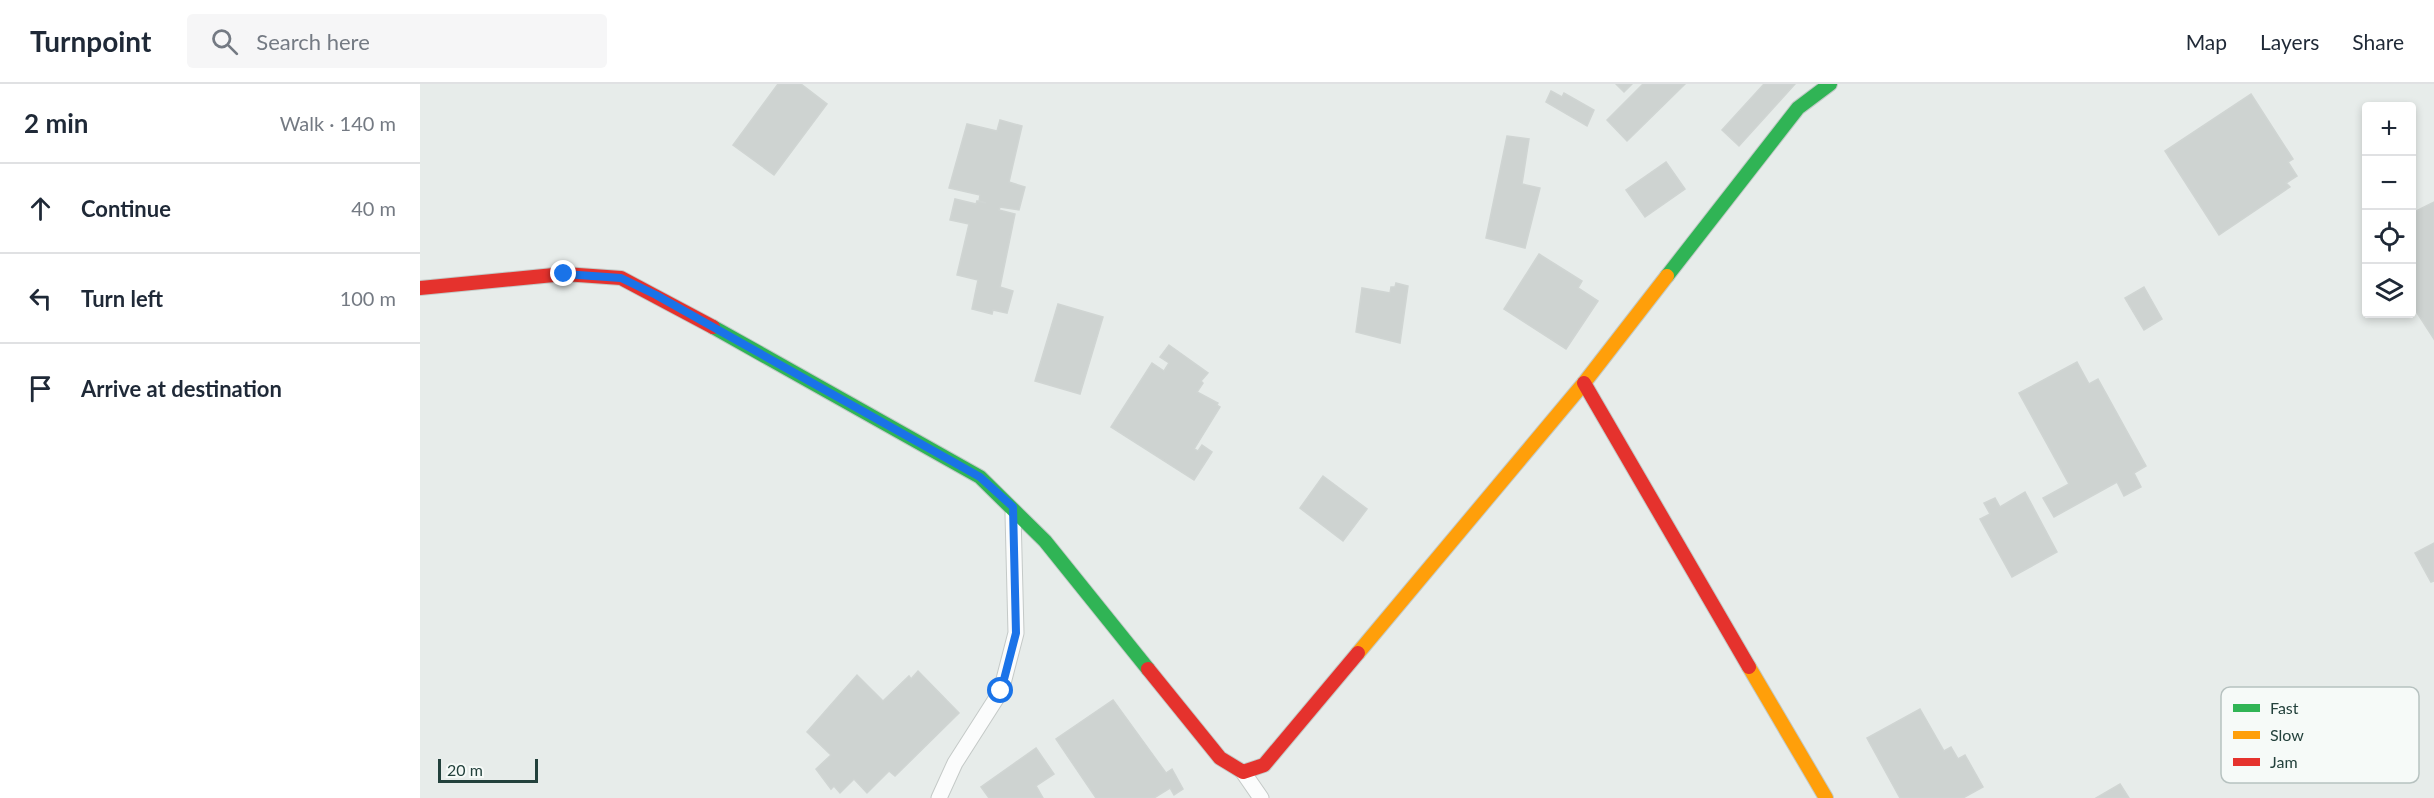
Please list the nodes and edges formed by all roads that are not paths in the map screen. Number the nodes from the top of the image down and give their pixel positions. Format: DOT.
graph roads {
  1 [pos="1830,84"];
  2 [pos="420,288"];
  3 [pos="1584,383"];
  4 [pos="1013,507"];
  5 [pos="1243,772"];
  6 [pos="939,798"];
  7 [pos="1261,798"];
  8 [pos="1826,798"];
  1 -- 3 [label="street"];
  2 -- 4 [label="street"];
  3 -- 5 [label="street"];
  3 -- 8 [label="street"];
  4 -- 5 [label="street"];
  4 -- 6 [label="lane"];
  5 -- 7 [label="lane"];
}
